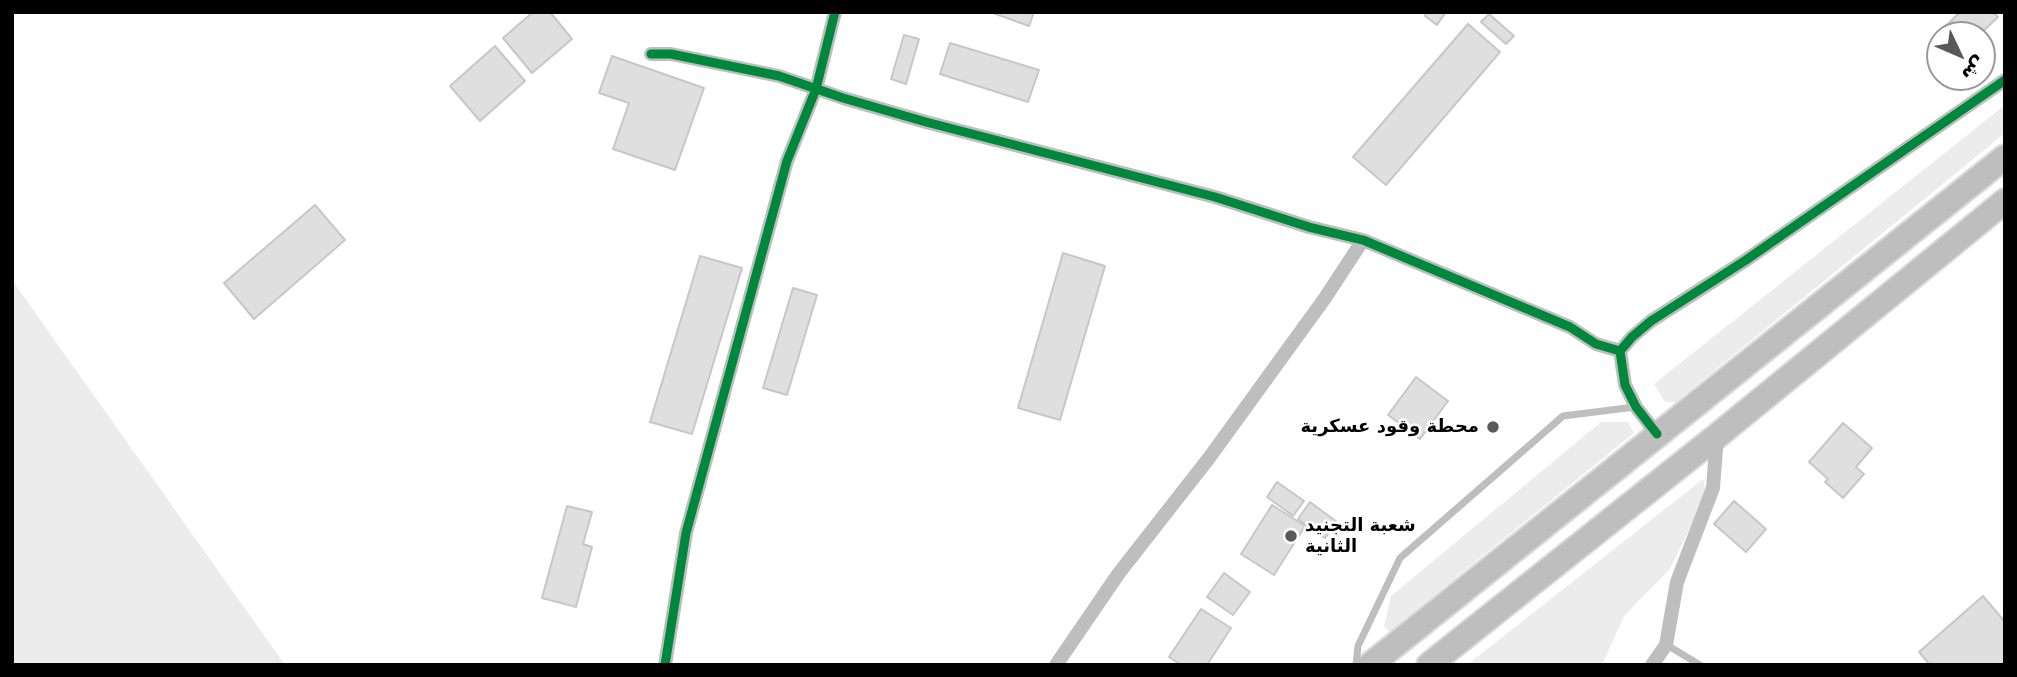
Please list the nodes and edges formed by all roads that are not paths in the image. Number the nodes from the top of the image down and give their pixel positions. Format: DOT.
graph roads {
  1 [pos="835,12"];
  2 [pos="651,54"];
  3 [pos="2005,80"];
  4 [pos="816,89"];
  5 [pos="2005,157"];
  6 [pos="2005,201"];
  7 [pos="1363,240"];
  8 [pos="1620,351"];
  9 [pos="1636,407"];
  10 [pos="1657,434"];
  11 [pos="1717,436"];
  12 [pos="1666,645"];
  13 [pos="666,665"];
  14 [pos="1056,665"];
  15 [pos="1356,665"];
  16 [pos="1370,665"];
  17 [pos="1429,665"];
  18 [pos="1652,665"];
  19 [pos="1700,665"];
  1 -- 4 [label="street"];
  2 -- 4 [label="street"];
  3 -- 8 [label="street"];
  4 -- 7 [label="street"];
  4 -- 13 [label="street"];
  5 -- 10 [label="highway"];
  6 -- 11 [label="highway"];
  7 -- 8 [label="street"];
  7 -- 14 [label="street"];
  8 -- 9 [label="street"];
  9 -- 10 [label="street"];
  9 -- 15 [label="lane"];
  10 -- 16 [label="highway"];
  11 -- 12 [label="street"];
  11 -- 17 [label="highway"];
  12 -- 18 [label="street"];
  12 -- 19 [label="lane"];
}
